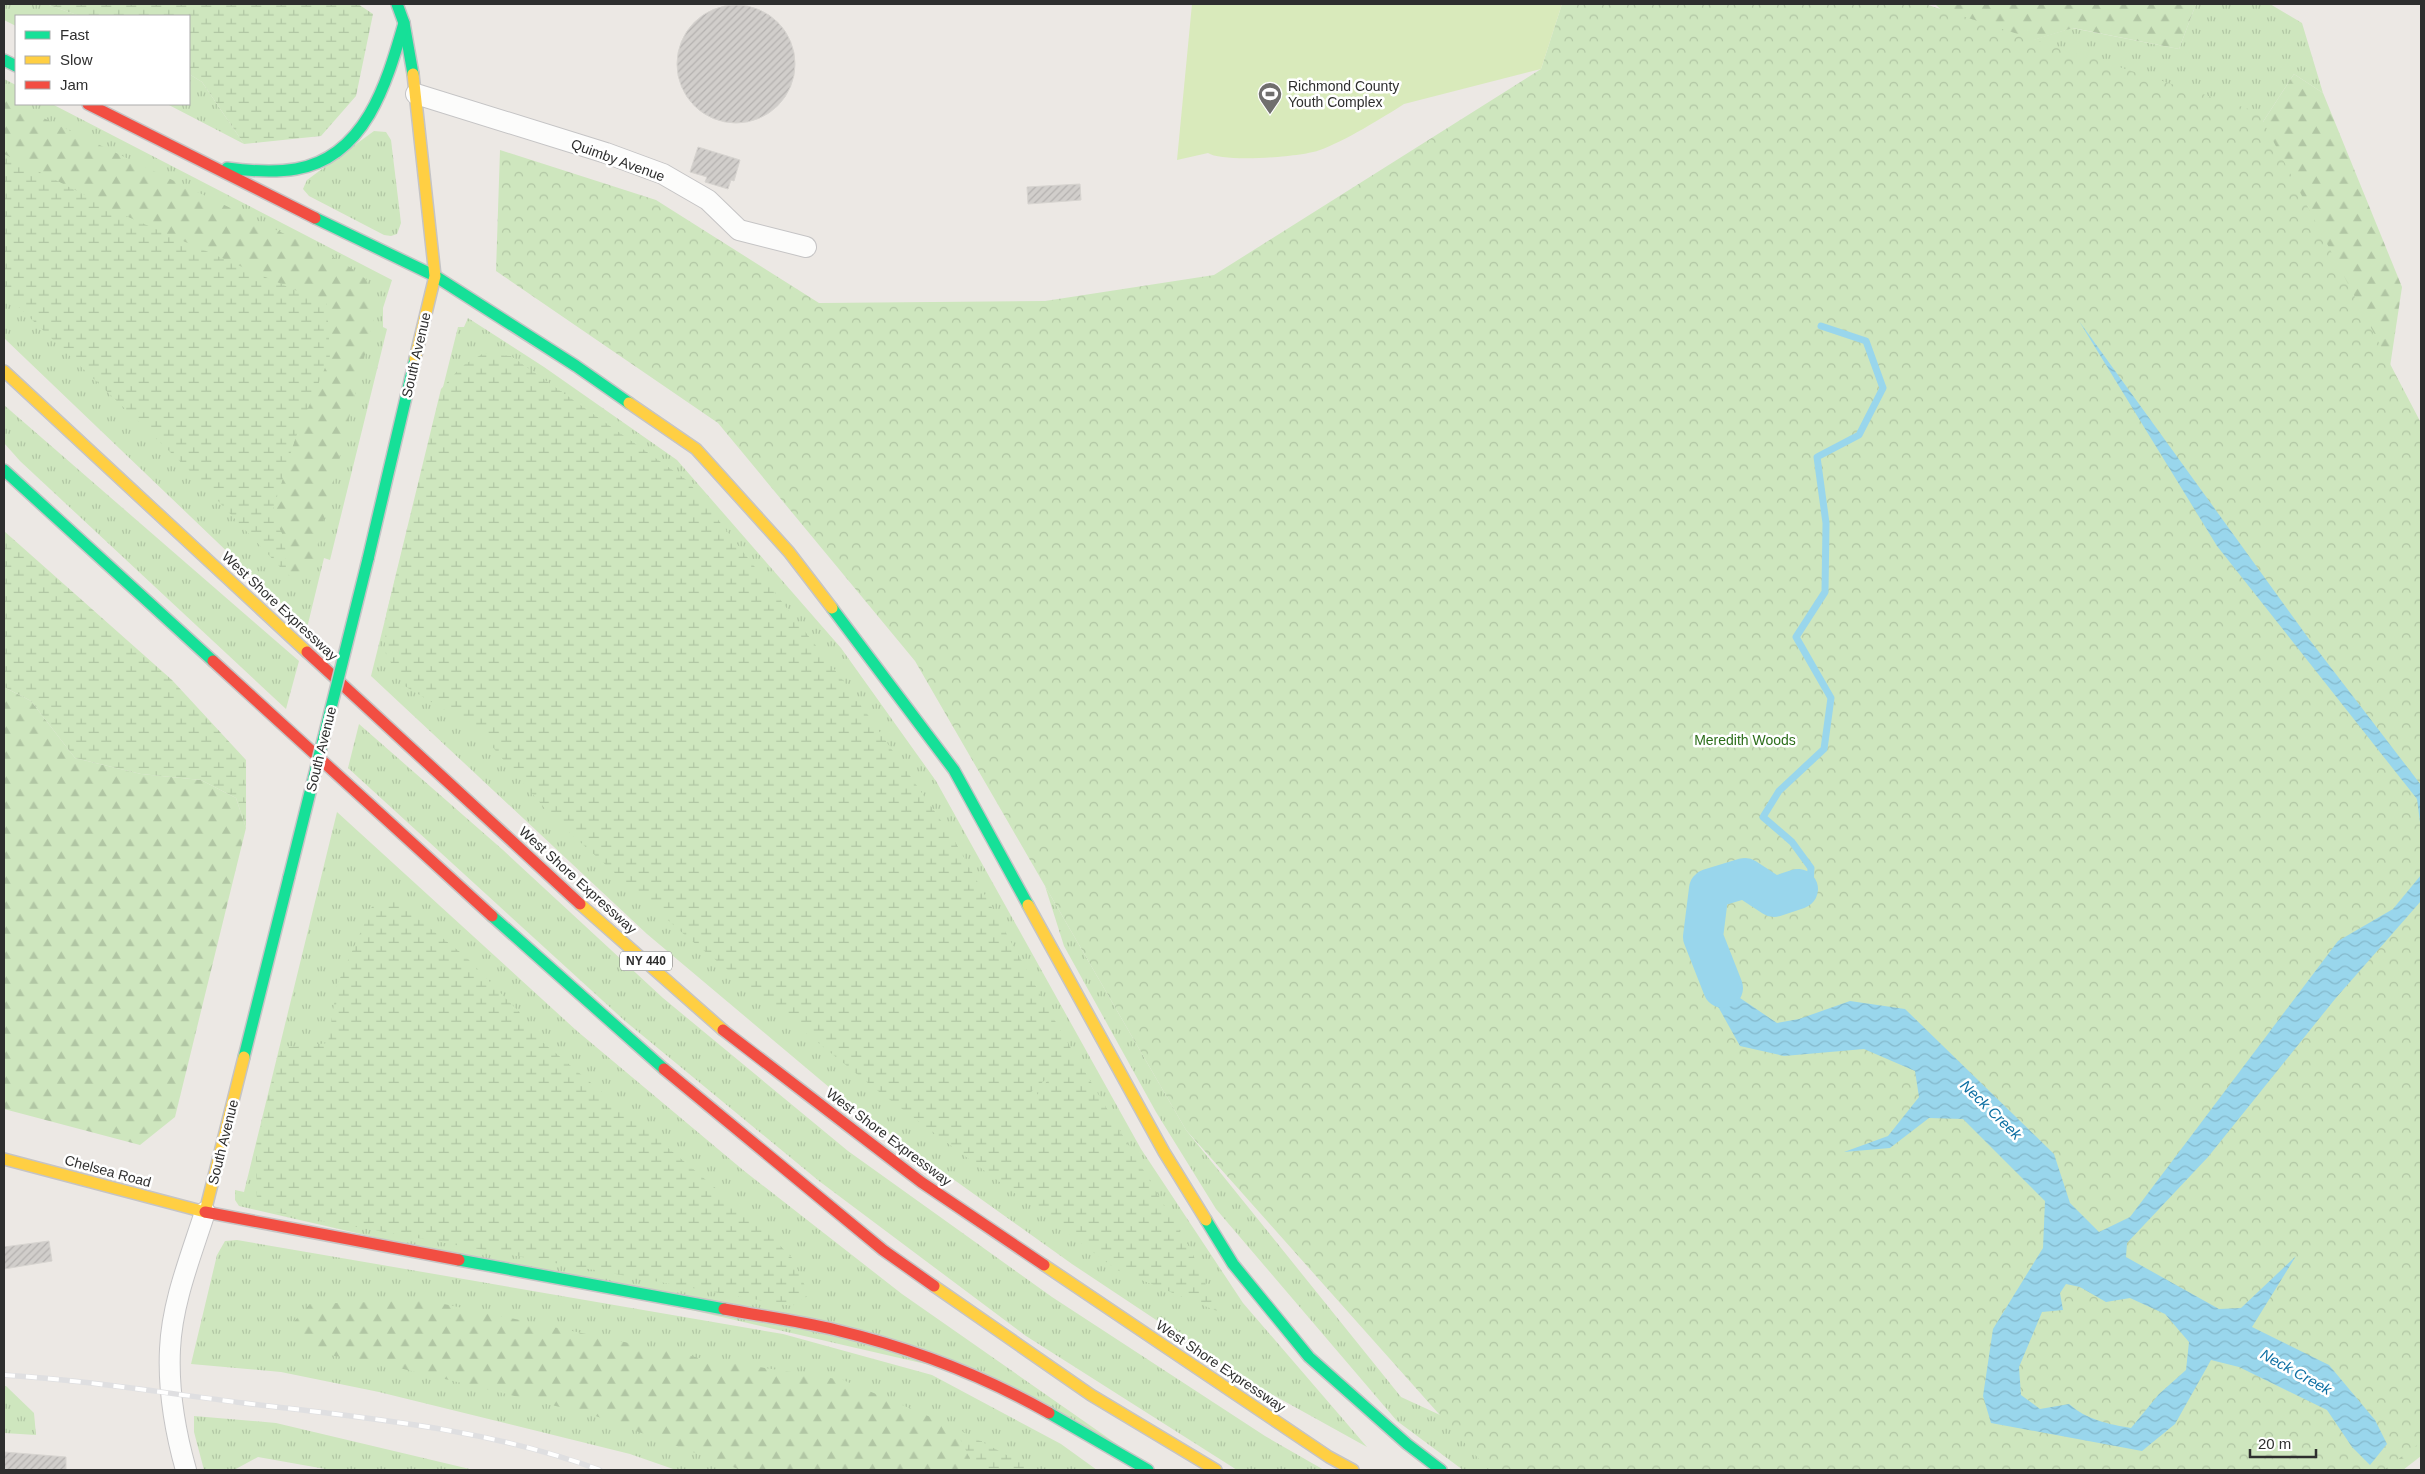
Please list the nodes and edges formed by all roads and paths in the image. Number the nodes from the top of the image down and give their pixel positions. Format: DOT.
graph roads {
  1 [pos="397,4"];
  2 [pos="408,4"];
  3 [pos="404,22"];
  4 [pos="416,94"];
  5 [pos="90,105"];
  6 [pos="208,166"];
  7 [pos="806,247"];
  8 [pos="435,276"];
  9 [pos="4,371"];
  10 [pos="4,470"];
  11 [pos="4,1159"];
  12 [pos="205,1212"];
  13 [pos="186,1470"];
  14 [pos="1148,1470"];
  15 [pos="1216,1470"];
  16 [pos="1353,1470"];
  17 [pos="1441,1470"];
  1 -- 3 [label="main road, South Avenue"];
  2 -- 3 [label="main road, South Avenue"];
  3 -- 4 [label="main road, South Avenue"];
  3 -- 6 [label="main road"];
  4 -- 7 [label="street, Quimby Avenue"];
  4 -- 8 [label="main road, South Avenue"];
  5 -- 6 [label="main road"];
  6 -- 8 [label="main road"];
  8 -- 12 [label="main road, South Avenue, bridge"];
  8 -- 17 [label="main road"];
  9 -- 16 [label="main road, West Shore Expressway / NY 440"];
  10 -- 15 [label="main road"];
  11 -- 12 [label="main road, Chelsea Road"];
  12 -- 13 [label="street, South Avenue"];
  12 -- 14 [label="main road, Chelsea Road"];
}
